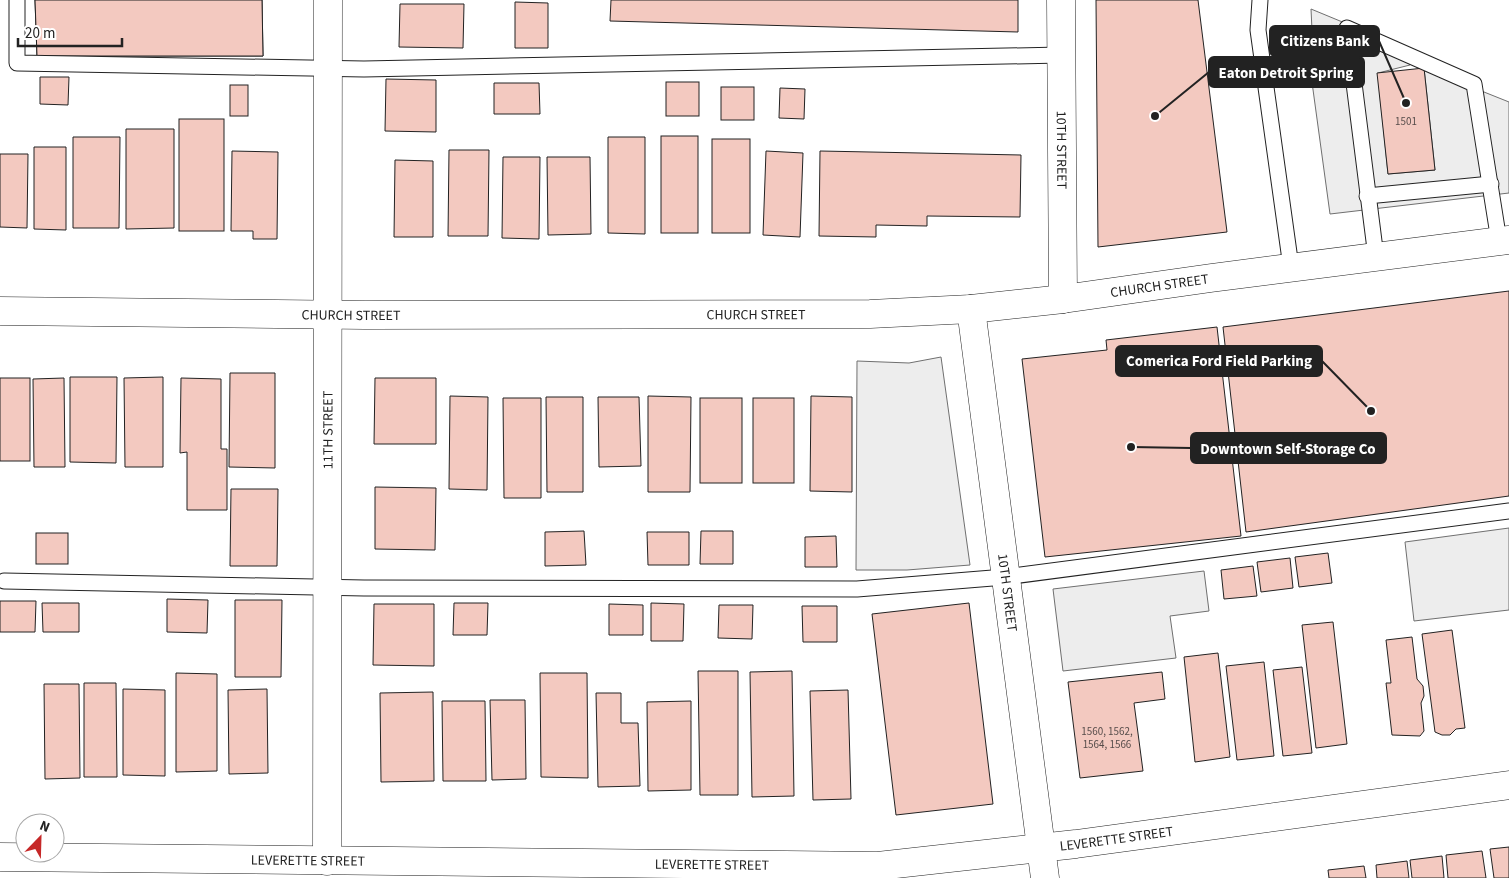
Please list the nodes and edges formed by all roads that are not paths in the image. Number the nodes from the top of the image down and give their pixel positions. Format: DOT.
graph roads {
  1 [pos="17,0"];
  2 [pos="328,0"];
  3 [pos="1061,0"];
  4 [pos="1260,0"];
  5 [pos="1062,55"];
  6 [pos="328,69"];
  7 [pos="1490,184"];
  8 [pos="1367,196"];
  9 [pos="1504,240"];
  10 [pos="1376,256"];
  11 [pos="1290,268"];
  12 [pos="1064,299"];
  13 [pos="971,309"];
  14 [pos="0,311"];
  15 [pos="328,314"];
  16 [pos="1509,511"];
  17 [pos="1005,577"];
  18 [pos="4,581"];
  19 [pos="327,587"];
  20 [pos="1509,785"];
  21 [pos="1041,848"];
  22 [pos="0,857"];
  23 [pos="327,861"];
  24 [pos="1046,878"];
  1 -- 6 [label="lane"];
  2 -- 6 [label="street, 11TH STREET"];
  3 -- 5 [label="street, 10TH STREET"];
  4 -- 11 [label="lane"];
  5 -- 6 [label="lane"];
  5 -- 12 [label="street, 10TH STREET"];
  6 -- 15 [label="street, 11TH STREET"];
  7 -- 8 [label="lane"];
  7 -- 8 [label="lane"];
  7 -- 9 [label="lane"];
  8 -- 10 [label="lane"];
  9 -- 10 [label="street, CHURCH STREET"];
  10 -- 11 [label="street, CHURCH STREET"];
  11 -- 12 [label="street, CHURCH STREET"];
  12 -- 13 [label="street, CHURCH STREET"];
  13 -- 15 [label="street, CHURCH STREET"];
  13 -- 17 [label="street, 10TH STREET"];
  14 -- 15 [label="street, CHURCH STREET"];
  15 -- 19 [label="street, 11TH STREET"];
  16 -- 17 [label="lane"];
  17 -- 19 [label="lane"];
  17 -- 21 [label="street, 10TH STREET"];
  18 -- 19 [label="lane"];
  19 -- 23 [label="street, 11TH STREET"];
  20 -- 21 [label="street, LEVERETTE STREET"];
  21 -- 23 [label="street, LEVERETTE STREET"];
  21 -- 24 [label="street, 10TH STREET"];
  22 -- 23 [label="street, LEVERETTE STREET"];
}
